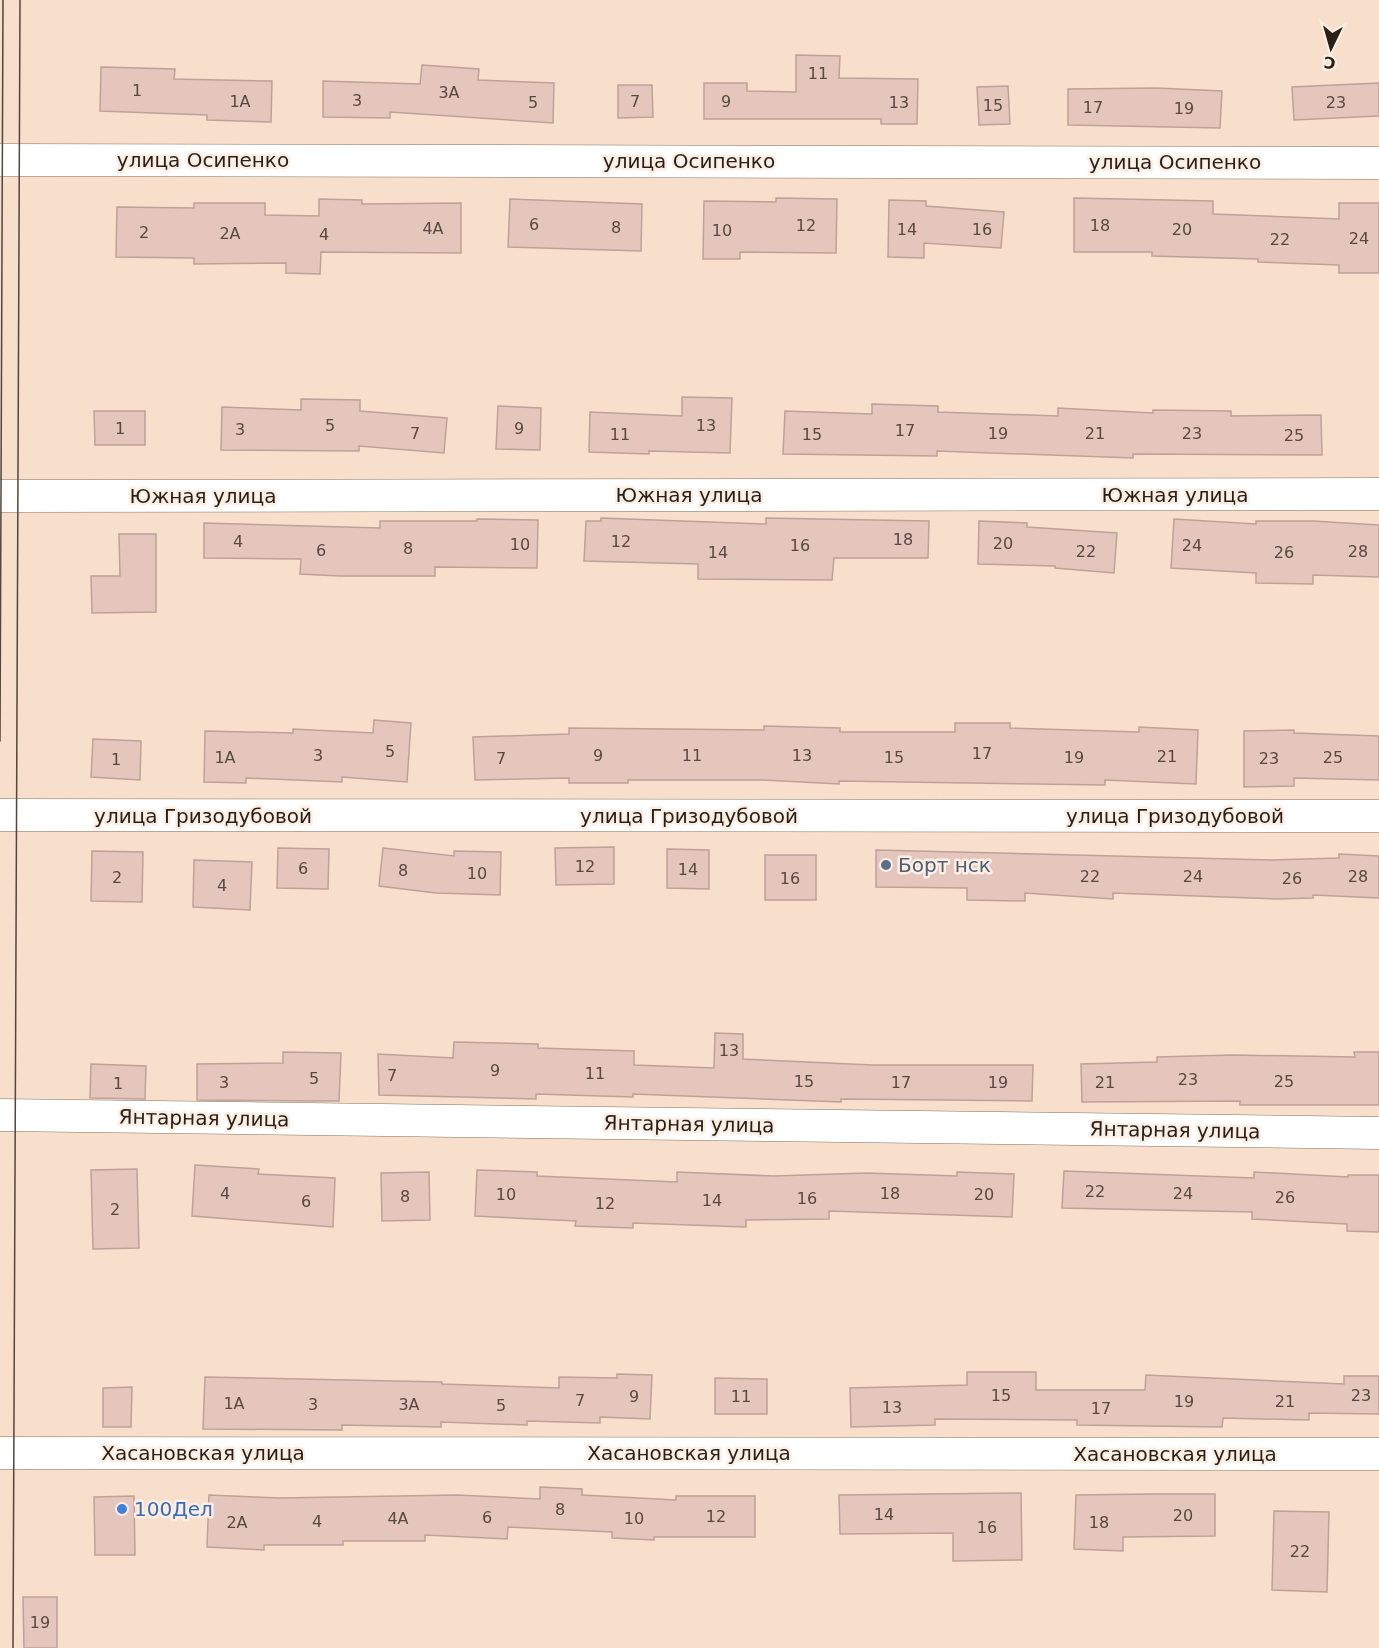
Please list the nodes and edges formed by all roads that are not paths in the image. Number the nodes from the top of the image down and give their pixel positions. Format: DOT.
graph roads {
  1 [pos="0,160"];
  2 [pos="1379,163"];
  3 [pos="1379,494"];
  4 [pos="0,496"];
  5 [pos="0,815"];
  6 [pos="1379,816"];
  7 [pos="0,1115"];
  8 [pos="1379,1133"];
  9 [pos="0,1453"];
  10 [pos="1379,1454"];
  1 -- 2 [label="street, улица Осипенко"];
  3 -- 4 [label="street, Южная улица"];
  5 -- 6 [label="street, улица Гризодубовой"];
  7 -- 8 [label="street, Янтарная улица"];
  9 -- 10 [label="street, Хасановская улица"];
}
